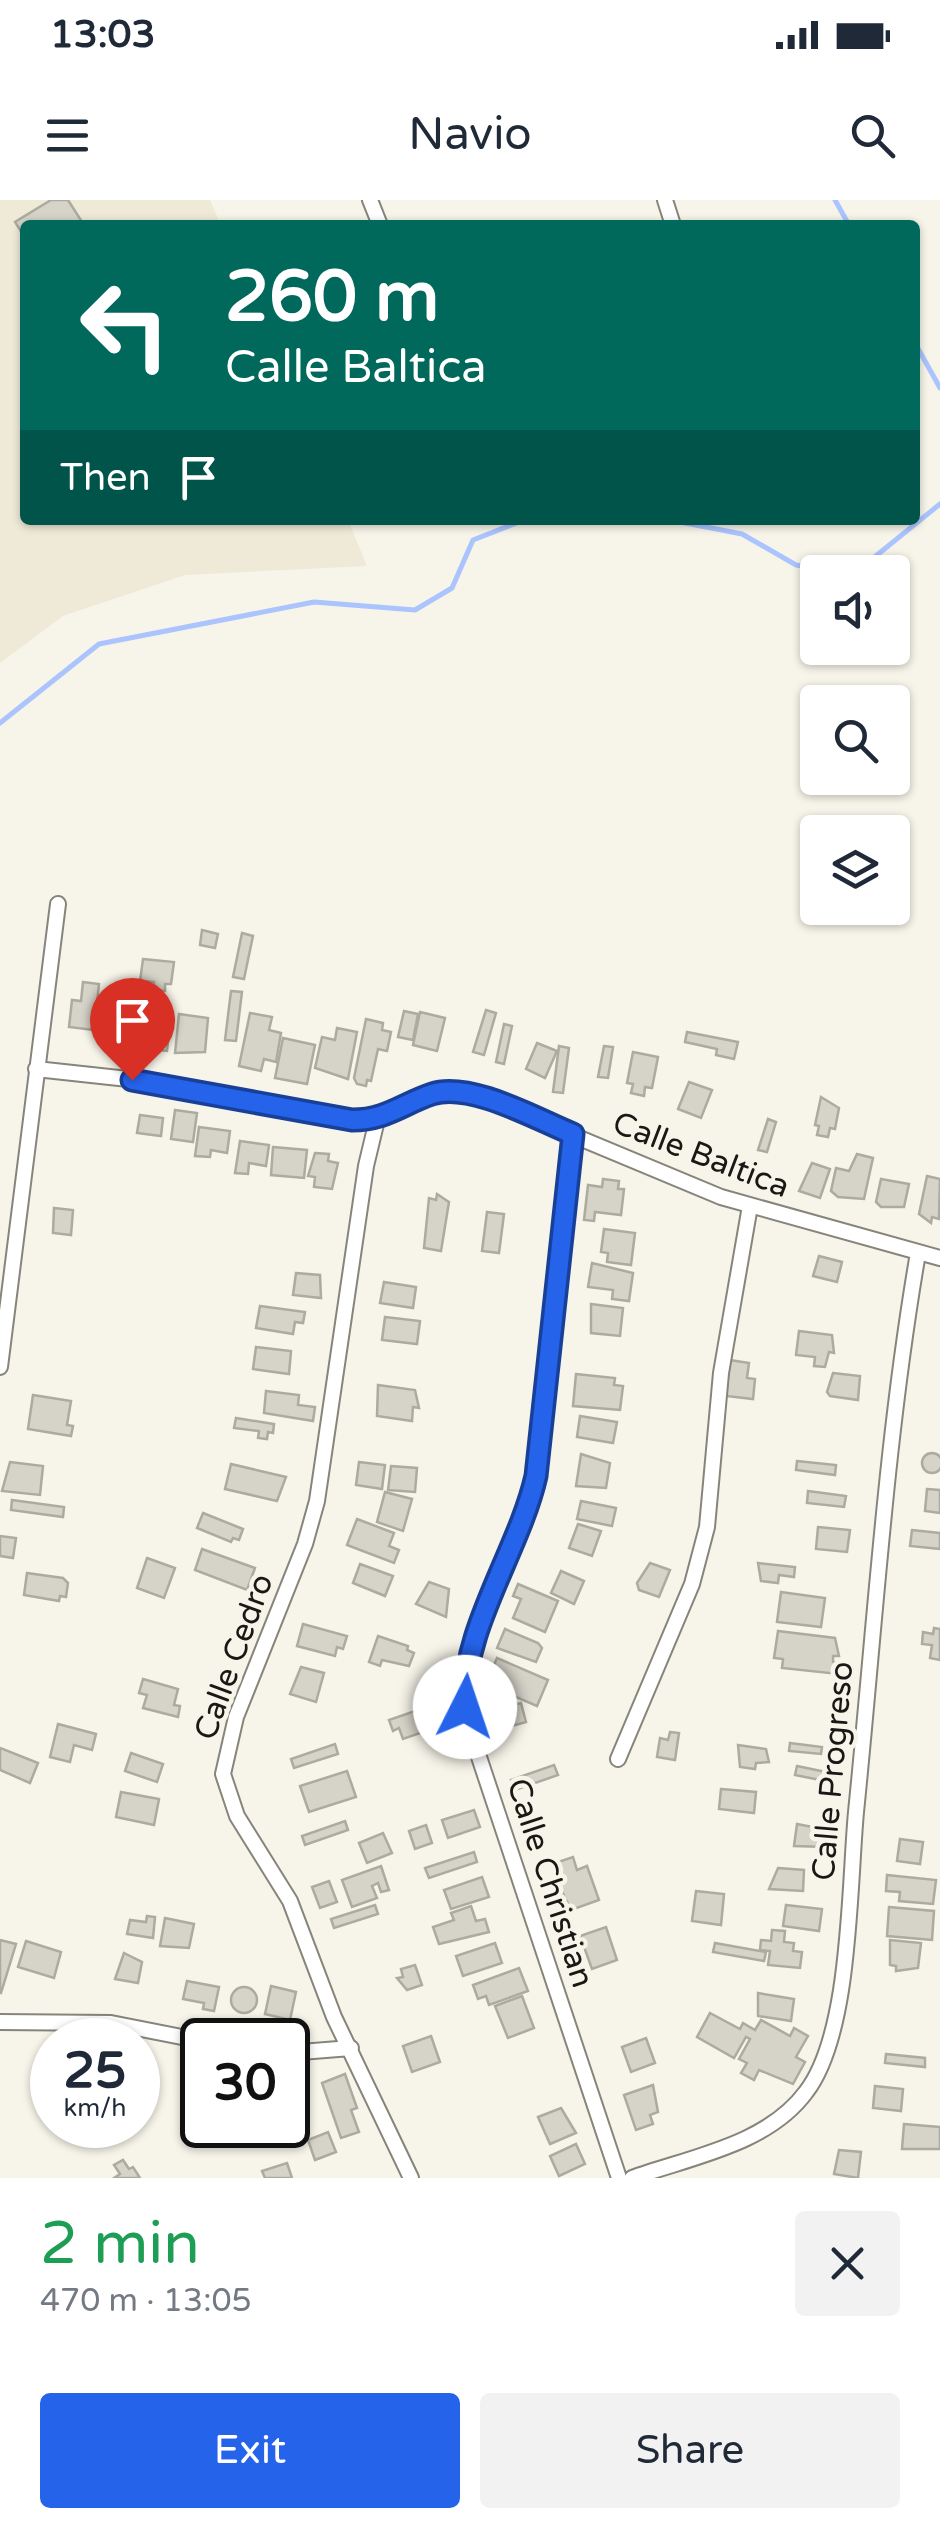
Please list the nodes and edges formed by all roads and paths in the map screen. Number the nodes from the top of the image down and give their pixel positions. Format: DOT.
graph roads {
  1 [pos="58,904"];
  2 [pos="36,1070"];
  3 [pos="378,1120"];
  4 [pos="573,1134"];
  5 [pos="750,1206"];
  6 [pos="918,1254"];
  7 [pos="940,1258"];
  8 [pos="0,1367"];
  9 [pos="618,1760"];
  10 [pos="0,2022"];
  11 [pos="180,2037"];
  12 [pos="350,2048"];
  13 [pos="310,2051"];
  14 [pos="411,2178"];
  15 [pos="619,2178"];
  16 [pos="632,2178"];
  1 -- 2 [label="street"];
  2 -- 3 [label="street"];
  2 -- 8 [label="street"];
  3 -- 4 [label="street, Calle Baltica"];
  3 -- 12 [label="street, Calle Cedro"];
  4 -- 5 [label="street, Calle Baltica"];
  4 -- 15 [label="street, Calle Christian"];
  5 -- 6 [label="street, Calle Baltica"];
  5 -- 9 [label="street"];
  6 -- 7 [label="street, Calle Baltica"];
  6 -- 16 [label="street, Calle Progreso"];
  10 -- 11 [label="street"];
  12 -- 13 [label="street"];
  12 -- 14 [label="street, Calle Cedro"];
}
